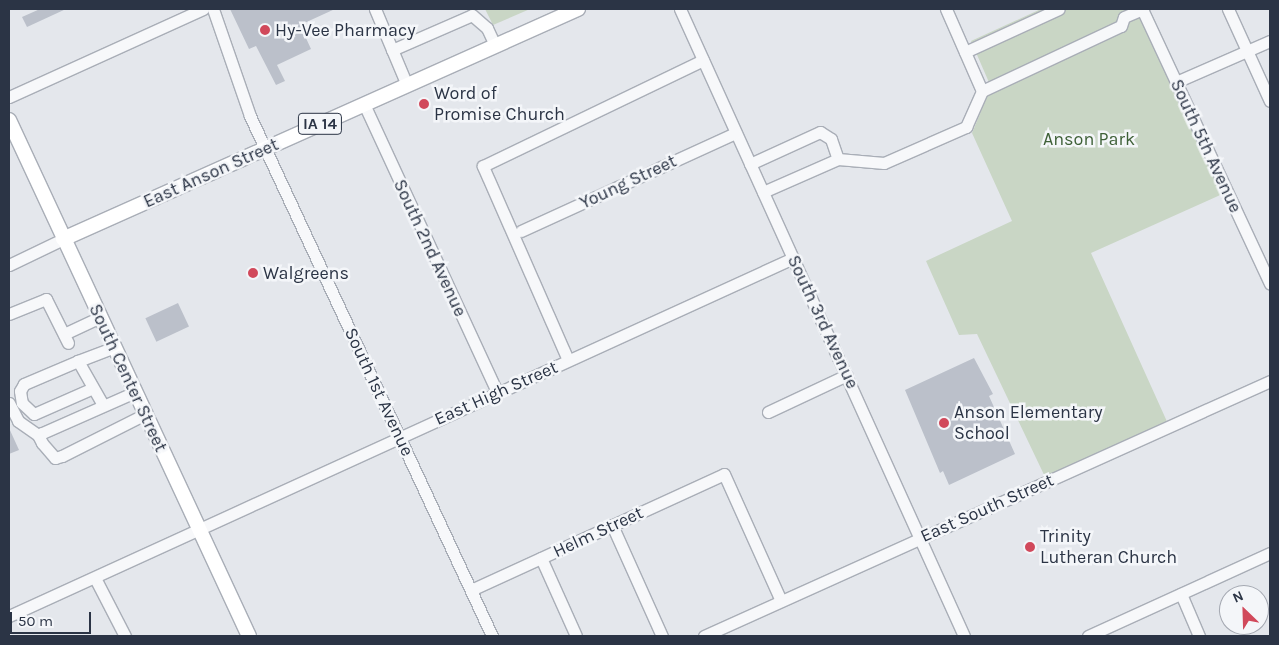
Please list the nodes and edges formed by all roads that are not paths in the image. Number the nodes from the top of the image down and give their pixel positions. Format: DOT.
graph roads {
  1 [pos="203,9"];
  2 [pos="213,9"];
  3 [pos="374,9"];
  4 [pos="578,9"];
  5 [pos="680,9"];
  6 [pos="946,9"];
  7 [pos="1059,9"];
  8 [pos="1142,9"];
  9 [pos="1228,9"];
  10 [pos="1270,41"];
  11 [pos="495,45"];
  12 [pos="392,50"];
  13 [pos="1248,51"];
  14 [pos="965,52"];
  15 [pos="703,60"];
  16 [pos="1176,82"];
  17 [pos="407,85"];
  18 [pos="982,91"];
  19 [pos="9,97"];
  20 [pos="1270,101"];
  21 [pos="364,104"];
  22 [pos="9,120"];
  23 [pos="735,133"];
  24 [pos="266,148"];
  25 [pos="838,159"];
  26 [pos="750,164"];
  27 [pos="763,192"];
  28 [pos="520,231"];
  29 [pos="63,240"];
  30 [pos="794,258"];
  31 [pos="9,265"];
  32 [pos="1270,284"];
  33 [pos="9,313"];
  34 [pos="100,317"];
  35 [pos="114,347"];
  36 [pos="568,360"];
  37 [pos="78,361"];
  38 [pos="847,375"];
  39 [pos="1270,381"];
  40 [pos="93,388"];
  41 [pos="135,392"];
  42 [pos="497,392"];
  43 [pos="9,403"];
  44 [pos="103,405"];
  45 [pos="768,412"];
  46 [pos="145,414"];
  47 [pos="38,435"];
  48 [pos="400,436"];
  49 [pos="612,525"];
  50 [pos="200,530"];
  51 [pos="920,537"];
  52 [pos="1270,553"];
  53 [pos="541,558"];
  54 [pos="95,578"];
  55 [pos="471,590"];
  56 [pos="1181,594"];
  57 [pos="781,601"];
  58 [pos="9,616"];
  59 [pos="125,636"];
  60 [pos="249,636"];
  61 [pos="492,636"];
  62 [pos="576,636"];
  63 [pos="662,636"];
  64 [pos="704,636"];
  65 [pos="964,636"];
  66 [pos="1088,636"];
  67 [pos="1199,636"];
  1 -- 19 [label="street"];
  2 -- 24 [label="street, South 1st Avenue"];
  3 -- 12 [label="street"];
  4 -- 11 [label="main road, East Anson Street / IA 14"];
  5 -- 15 [label="street, South 3rd Avenue"];
  6 -- 14 [label="street"];
  7 -- 14 [label="street"];
  8 -- 16 [label="street, South 5th Avenue"];
  8 -- 18 [label="street"];
  9 -- 13 [label="street"];
  10 -- 13 [label="street"];
  11 -- 12 [label="street"];
  11 -- 17 [label="main road, East Anson Street / IA 14"];
  12 -- 17 [label="street"];
  13 -- 16 [label="street"];
  13 -- 20 [label="street"];
  14 -- 18 [label="street"];
  15 -- 23 [label="street, South 3rd Avenue"];
  15 -- 36 [label="street"];
  16 -- 32 [label="street, South 5th Avenue"];
  17 -- 21 [label="main road, East Anson Street / IA 14"];
  18 -- 25 [label="street"];
  21 -- 24 [label="main road, East Anson Street / IA 14"];
  21 -- 42 [label="street, South 2nd Avenue"];
  22 -- 29 [label="main road, South Center Street"];
  23 -- 26 [label="street, South 3rd Avenue"];
  23 -- 28 [label="street, Young Street"];
  24 -- 29 [label="main road, East Anson Street / IA 14"];
  24 -- 48 [label="street, South 1st Avenue"];
  25 -- 26 [label="street"];
  25 -- 27 [label="street"];
  26 -- 27 [label="street, South 3rd Avenue"];
  27 -- 30 [label="street, South 3rd Avenue"];
  29 -- 31 [label="street"];
  29 -- 34 [label="main road, South Center Street"];
  30 -- 36 [label="street, East High Street"];
  30 -- 38 [label="street, South 3rd Avenue"];
  33 -- 34 [label="street"];
  34 -- 35 [label="main road, South Center Street"];
  35 -- 37 [label="street"];
  35 -- 41 [label="main road, South Center Street"];
  36 -- 42 [label="street, East High Street"];
  37 -- 40 [label="street"];
  37 -- 40 [label="street"];
  38 -- 45 [label="street"];
  38 -- 51 [label="street, South 3rd Avenue"];
  39 -- 51 [label="street, East South Street"];
  40 -- 44 [label="street"];
  41 -- 44 [label="street"];
  41 -- 46 [label="main road, South Center Street"];
  42 -- 48 [label="street, East High Street"];
  43 -- 47 [label="street"];
  44 -- 47 [label="street"];
  46 -- 47 [label="street"];
  46 -- 50 [label="main road, South Center Street"];
  48 -- 50 [label="street, East High Street"];
  48 -- 55 [label="street, South 1st Avenue"];
  49 -- 53 [label="street, Helm Street"];
  49 -- 57 [label="street, Helm Street"];
  49 -- 63 [label="street"];
  50 -- 54 [label="street, East High Street"];
  50 -- 60 [label="main road, South Center Street"];
  51 -- 57 [label="street, East South Street"];
  51 -- 65 [label="street, South 3rd Avenue"];
  52 -- 56 [label="street"];
  53 -- 55 [label="street, Helm Street"];
  53 -- 62 [label="street"];
  54 -- 58 [label="street, East High Street"];
  54 -- 59 [label="street"];
  55 -- 61 [label="street, South 1st Avenue"];
  56 -- 66 [label="street"];
  56 -- 67 [label="street"];
  57 -- 64 [label="street, East South Street"];
}
